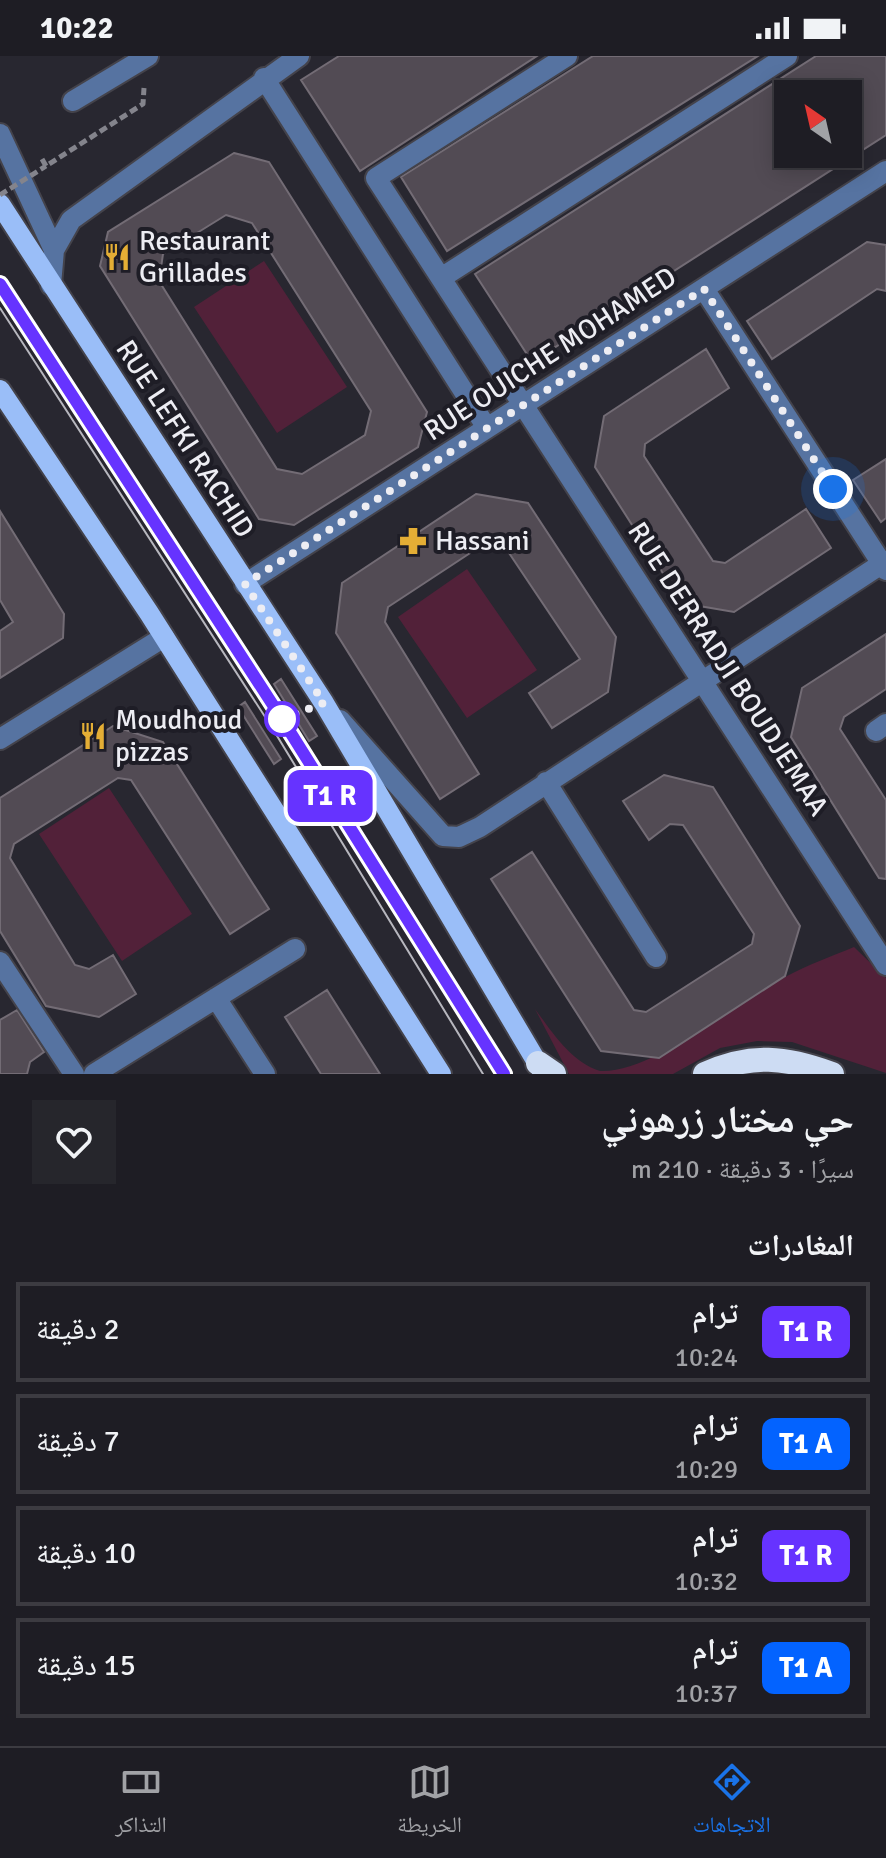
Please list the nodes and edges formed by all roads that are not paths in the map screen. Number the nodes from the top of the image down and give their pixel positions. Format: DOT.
graph roads {
  1 [pos="148,56"];
  2 [pos="299,56"];
  3 [pos="567,56"];
  4 [pos="787,56"];
  5 [pos="264,78"];
  6 [pos="73,101"];
  7 [pos="0,134"];
  8 [pos="886,171"];
  9 [pos="0,204"];
  10 [pos="54,250"];
  11 [pos="441,278"];
  12 [pos="51,285"];
  13 [pos="704,289"];
  14 [pos="0,390"];
  15 [pos="524,402"];
  16 [pos="487,428"];
  17 [pos="885,565"];
  18 [pos="245,584"];
  19 [pos="164,637"];
  20 [pos="702,681"];
  21 [pos="324,703"];
  22 [pos="0,739"];
  23 [pos="546,782"];
  24 [pos="295,949"];
  25 [pos="656,957"];
  26 [pos="0,962"];
  27 [pos="885,962"];
  28 [pos="216,998"];
  29 [pos="546,1070"];
  30 [pos="74,1074"];
  31 [pos="94,1074"];
  32 [pos="265,1074"];
  33 [pos="441,1074"];
  34 [pos="705,1074"];
  35 [pos="832,1074"];
  1 -- 6 [label="street"];
  2 -- 5 [label="street"];
  3 -- 11 [label="street, RUE DERRADJI BOUDJEMAA"];
  4 -- 11 [label="street"];
  5 -- 10 [label="street"];
  5 -- 16 [label="street"];
  7 -- 10 [label="street"];
  8 -- 13 [label="street, RUE OUICHE MOHAMED"];
  9 -- 12 [label="main road, RUE LEFKI RACHID"];
  10 -- 12 [label="street"];
  11 -- 15 [label="street, RUE DERRADJI BOUDJEMAA"];
  12 -- 18 [label="main road, RUE LEFKI RACHID"];
  13 -- 15 [label="street, RUE OUICHE MOHAMED"];
  13 -- 17 [label="street"];
  14 -- 19 [label="main road"];
  15 -- 16 [label="street, RUE OUICHE MOHAMED"];
  15 -- 20 [label="street, RUE DERRADJI BOUDJEMAA"];
  16 -- 18 [label="street, RUE OUICHE MOHAMED"];
  17 -- 20 [label="street"];
  18 -- 21 [label="main road, RUE LEFKI RACHID"];
  19 -- 22 [label="street"];
  19 -- 33 [label="main road"];
  20 -- 23 [label="street"];
  20 -- 27 [label="street, RUE DERRADJI BOUDJEMAA"];
  21 -- 23 [label="street"];
  21 -- 29 [label="main road, RUE LEFKI RACHID"];
  23 -- 25 [label="street"];
  24 -- 28 [label="street"];
  26 -- 30 [label="street"];
  28 -- 31 [label="street"];
  28 -- 32 [label="street"];
  34 -- 35 [label="highway"];
}
